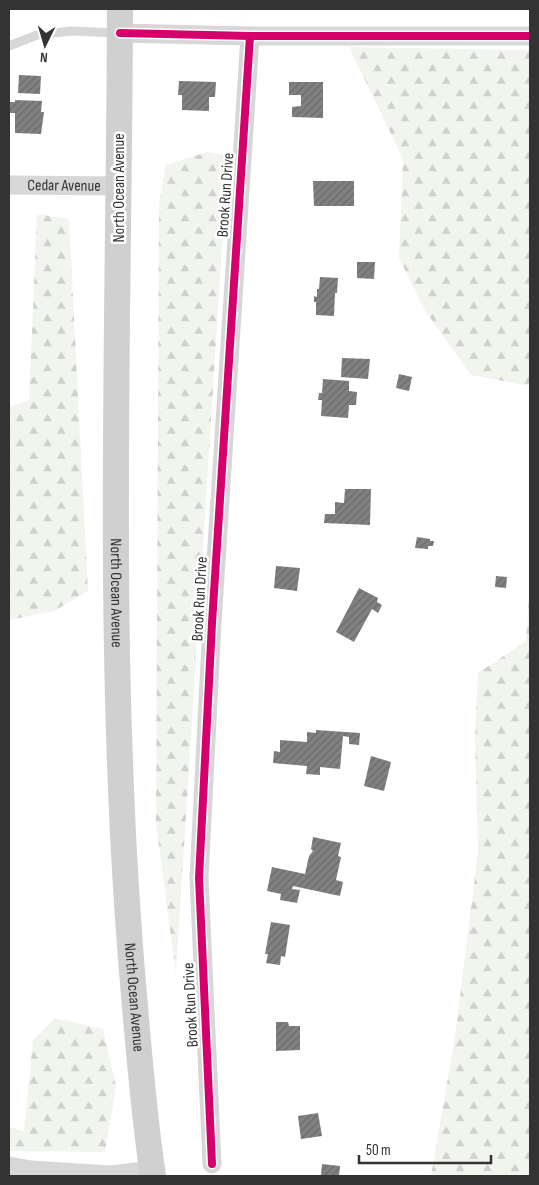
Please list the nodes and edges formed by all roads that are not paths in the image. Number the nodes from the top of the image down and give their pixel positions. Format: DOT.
graph roads {
  1 [pos="120,21"];
  2 [pos="250,36"];
  3 [pos="530,36"];
  4 [pos="9,46"];
  5 [pos="9,185"];
  6 [pos="119,186"];
  7 [pos="212,1164"];
  8 [pos="9,1166"];
  9 [pos="152,1173"];
  1 -- 2 [label="street"];
  1 -- 4 [label="lane"];
  1 -- 6 [label="main road, North Ocean Avenue"];
  2 -- 3 [label="street"];
  2 -- 7 [label="street, Brook Run Drive"];
  5 -- 6 [label="street, Cedar Avenue"];
  6 -- 9 [label="main road, North Ocean Avenue"];
  8 -- 9 [label="street"];
}
